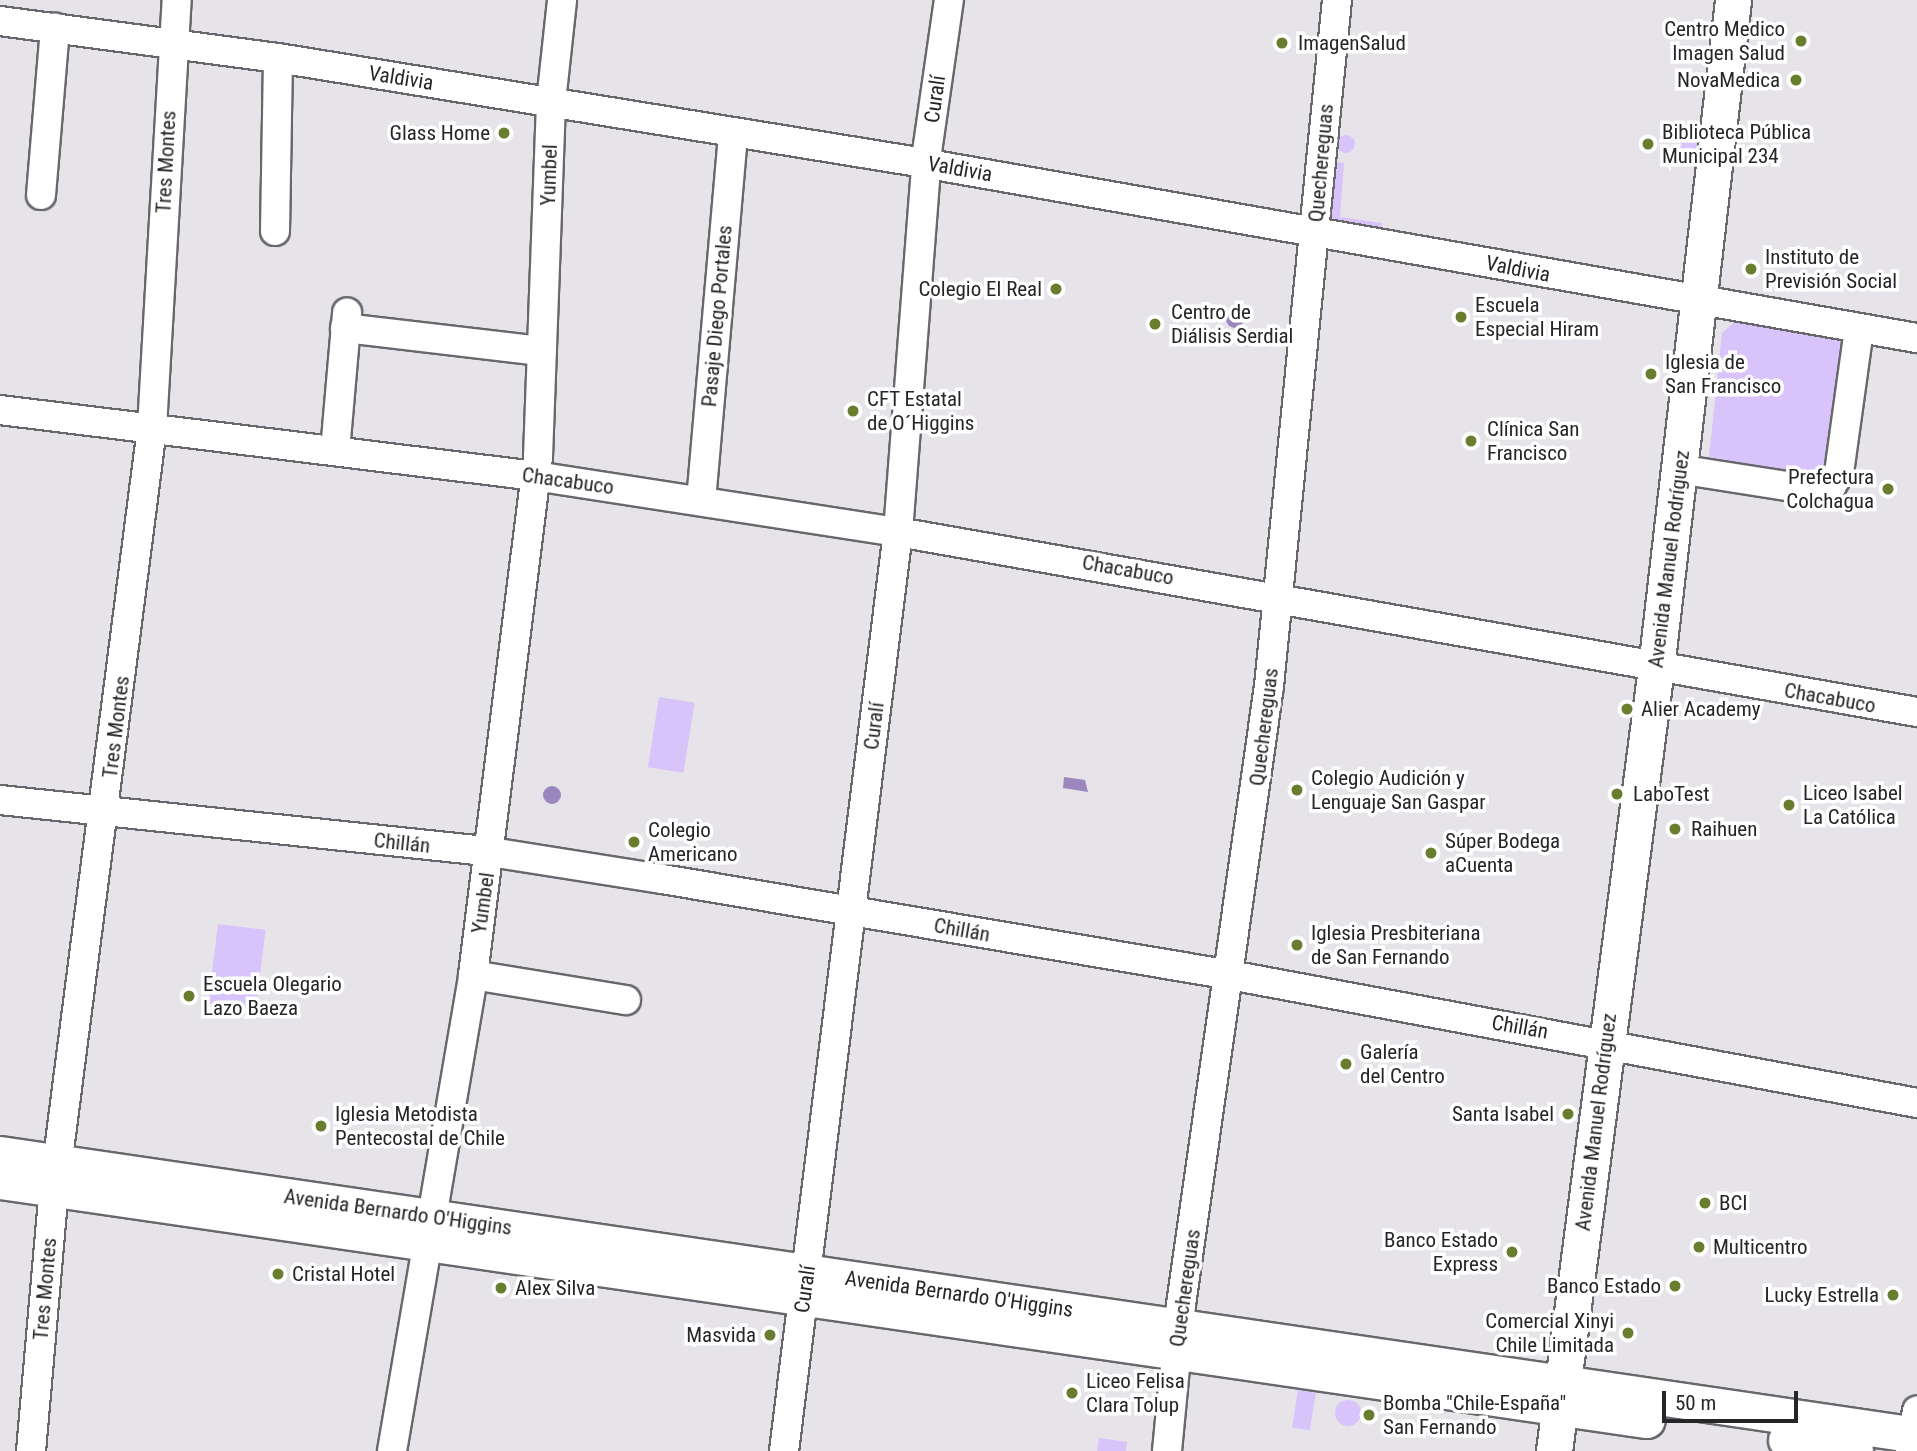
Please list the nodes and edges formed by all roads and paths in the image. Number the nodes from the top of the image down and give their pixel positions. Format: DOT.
graph roads {
  1 [pos="177,0"];
  2 [pos="562,0"];
  3 [pos="950,0"];
  4 [pos="1337,0"];
  5 [pos="1733,0"];
  6 [pos="1753,0"];
  7 [pos="0,21"];
  8 [pos="55,28"];
  9 [pos="173,43"];
  10 [pos="278,58"];
  11 [pos="551,102"];
  12 [pos="733,132"];
  13 [pos="927,164"];
  14 [pos="41,195"];
  15 [pos="1315,230"];
  16 [pos="275,231"];
  17 [pos="1707,306"];
  18 [pos="1859,329"];
  19 [pos="1917,338"];
  20 [pos="542,351"];
  21 [pos="0,410"];
  22 [pos="152,428"];
  23 [pos="335,451"];
  24 [pos="1697,472"];
  25 [pos="535,476"];
  26 [pos="701,501"];
  27 [pos="898,532"];
  28 [pos="1279,598"];
  29 [pos="1667,670"];
  30 [pos="1917,712"];
  31 [pos="0,800"];
  32 [pos="106,811"];
  33 [pos="491,852"];
  34 [pos="852,911"];
  35 [pos="473,975"];
  36 [pos="1231,976"];
  37 [pos="626,1000"];
  38 [pos="1617,1044"];
  39 [pos="1917,1103"];
  40 [pos="0,1154"];
  41 [pos="56,1176"];
  42 [pos="0,1181"];
  43 [pos="431,1230"];
  44 [pos="806,1285"];
  45 [pos="1177,1339"];
  46 [pos="1573,1397"];
  47 [pos="1914,1433"];
  48 [pos="31,1451"];
  49 [pos="392,1451"];
  50 [pos="784,1451"];
  51 [pos="1167,1451"];
  52 [pos="1554,1451"];
  53 [pos="1578,1451"];
  54 [pos="1855,1451"];
  1 -- 9 [label="street, Tres Montes"];
  2 -- 11 [label="street, Yumbel"];
  3 -- 13 [label="street, Curalí"];
  4 -- 15 [label="street, Quechereguas"];
  5 -- 17 [label="main road, Avenida Manuel Rodríguez"];
  6 -- 17 [label="main road, Avenida Manuel Rodríguez"];
  7 -- 8 [label="street, Valdivia"];
  8 -- 9 [label="street, Valdivia"];
  8 -- 14 [label="street"];
  9 -- 10 [label="street, Valdivia"];
  9 -- 22 [label="street, Tres Montes"];
  10 -- 11 [label="street, Valdivia"];
  10 -- 16 [label="street"];
  11 -- 12 [label="street, Valdivia"];
  11 -- 20 [label="street, Yumbel"];
  12 -- 13 [label="street, Valdivia"];
  12 -- 26 [label="street, Pasaje Diego Portales"];
  13 -- 15 [label="street, Valdivia"];
  13 -- 27 [label="street, Curalí"];
  15 -- 17 [label="street, Valdivia"];
  15 -- 28 [label="street, Quechereguas"];
  17 -- 18 [label="street, Valdivia"];
  17 -- 24 [label="main road, Avenida Manuel Rodríguez"];
  17 -- 29 [label="main road, Avenida Manuel Rodríguez"];
  18 -- 19 [label="street, Valdivia"];
  18 -- 24 [label="street"];
  20 -- 23 [label="street"];
  20 -- 25 [label="street, Yumbel"];
  21 -- 22 [label="street, Chacabuco"];
  22 -- 23 [label="street, Chacabuco"];
  22 -- 32 [label="street, Tres Montes"];
  23 -- 25 [label="street, Chacabuco"];
  24 -- 29 [label="main road, Avenida Manuel Rodríguez"];
  25 -- 26 [label="street, Chacabuco"];
  25 -- 33 [label="street, Yumbel"];
  26 -- 27 [label="street, Chacabuco"];
  27 -- 28 [label="street, Chacabuco"];
  27 -- 34 [label="street, Curalí"];
  28 -- 29 [label="street, Chacabuco"];
  28 -- 36 [label="street, Quechereguas"];
  29 -- 30 [label="street, Chacabuco"];
  29 -- 38 [label="main road, Avenida Manuel Rodríguez"];
  31 -- 32 [label="street, Chillán"];
  32 -- 33 [label="street, Chillán"];
  32 -- 41 [label="street, Tres Montes"];
  33 -- 34 [label="street, Chillán"];
  33 -- 35 [label="street, Yumbel"];
  34 -- 36 [label="street, Chillán"];
  34 -- 44 [label="street, Curalí"];
  35 -- 37 [label="street"];
  35 -- 43 [label="street, Yumbel"];
  36 -- 38 [label="street, Chillán"];
  36 -- 45 [label="street, Quechereguas"];
  38 -- 39 [label="street, Chillán"];
  38 -- 46 [label="main road, Avenida Manuel Rodríguez"];
  40 -- 41 [label="main road, Avenida Bernardo O'Higgins"];
  41 -- 42 [label="main road, Avenida Bernardo O'Higgins"];
  41 -- 43 [label="main road, Avenida Bernardo O'Higgins"];
  41 -- 48 [label="street, Tres Montes"];
  43 -- 44 [label="main road, Avenida Bernardo O'Higgins"];
  43 -- 49 [label="street, Yumbel"];
  44 -- 45 [label="main road, Avenida Bernardo O'Higgins"];
  44 -- 50 [label="street, Curalí"];
  45 -- 46 [label="main road, Avenida Bernardo O'Higgins"];
  45 -- 51 [label="street, Quechereguas"];
  46 -- 47 [label="main road, Avenida Bernardo O'Higgins"];
  46 -- 52 [label="main road, Avenida Manuel Rodríguez"];
  46 -- 53 [label="main road, Avenida Manuel Rodríguez"];
  46 -- 54 [label="main road, Avenida Bernardo O'Higgins"];
}
